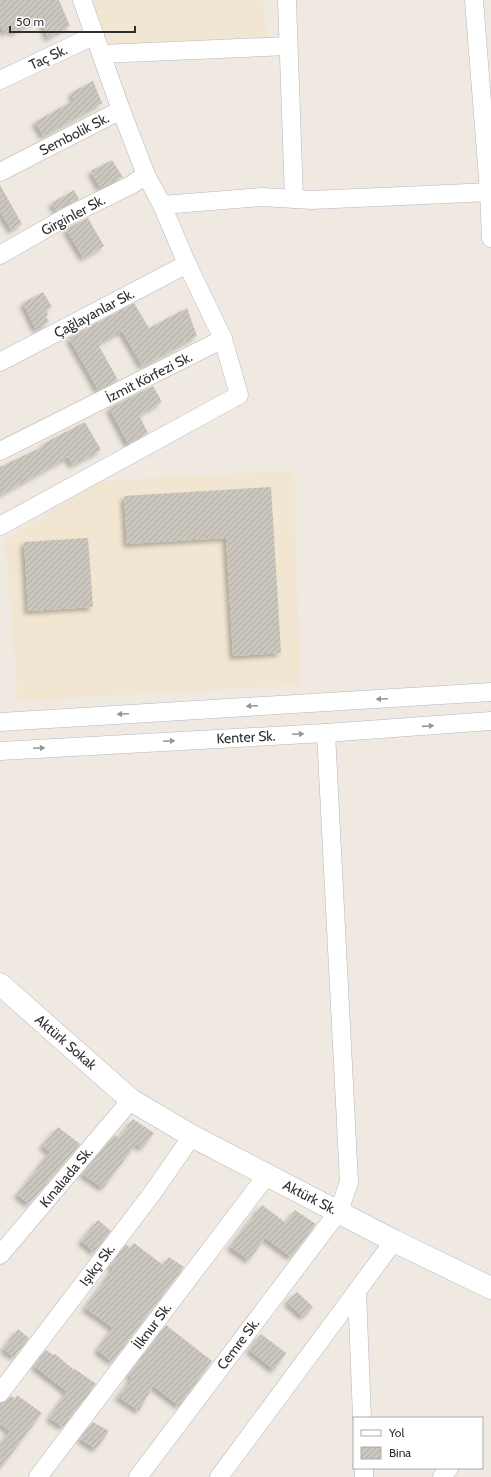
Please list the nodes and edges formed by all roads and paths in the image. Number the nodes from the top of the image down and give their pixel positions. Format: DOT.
graph roads {
  1 [pos="82,0"];
  2 [pos="287,0"];
  3 [pos="474,0"];
  4 [pos="95,35"];
  5 [pos="288,46"];
  6 [pos="102,54"];
  7 [pos="0,80"];
  8 [pos="121,110"];
  9 [pos="0,172"];
  10 [pos="146,175"];
  11 [pos="490,192"];
  12 [pos="294,199"];
  13 [pos="162,205"];
  14 [pos="491,238"];
  15 [pos="0,256"];
  16 [pos="187,264"];
  17 [pos="223,339"];
  18 [pos="0,362"];
  19 [pos="0,451"];
  20 [pos="0,526"];
  21 [pos="491,692"];
  22 [pos="491,721"];
  23 [pos="0,722"];
  24 [pos="326,733"];
  25 [pos="0,752"];
  26 [pos="0,984"];
  27 [pos="131,1100"];
  28 [pos="192,1136"];
  29 [pos="267,1175"];
  30 [pos="339,1211"];
  31 [pos="394,1241"];
  32 [pos="0,1255"];
  33 [pos="491,1288"];
  34 [pos="357,1291"];
  35 [pos="0,1393"];
  36 [pos="362,1417"];
  37 [pos="448,1469"];
  38 [pos="38,1477"];
  39 [pos="138,1477"];
  40 [pos="219,1477"];
  41 [pos="442,1477"];
  1 -- 4 [label="street, Sembolik Sk."];
  2 -- 5 [label="street"];
  3 -- 11 [label="street"];
  4 -- 6 [label="street, Sembolik Sk."];
  4 -- 7 [label="street, Taç Sk."];
  5 -- 6 [label="street"];
  5 -- 12 [label="street"];
  6 -- 8 [label="street, Sembolik Sk."];
  8 -- 9 [label="street, Sembolik Sk."];
  8 -- 10 [label="street"];
  10 -- 13 [label="street"];
  10 -- 15 [label="street, Girginler Sk."];
  11 -- 12 [label="street"];
  11 -- 14 [label="street"];
  12 -- 13 [label="street"];
  13 -- 16 [label="street"];
  16 -- 17 [label="street"];
  16 -- 18 [label="street, Çağlayanlar Sk."];
  17 -- 19 [label="street, İzmit Körfezi Sk."];
  17 -- 20 [label="street"];
  21 -- 23 [label="street, one-way"];
  24 -- 22 [label="street, Kenter Sk., one-way"];
  25 -- 24 [label="street, Kenter Sk., one-way"];
  24 -- 30 [label="street, Cemre Sk."];
  26 -- 27 [label="street, Aktürk Sokak"];
  27 -- 28 [label="street, Aktürk Sk."];
  27 -- 32 [label="street, Kınalıada Sk."];
  28 -- 29 [label="street, Aktürk Sk."];
  28 -- 35 [label="street, Işıkçı Sk."];
  29 -- 30 [label="street, Aktürk Sk."];
  29 -- 38 [label="street, İlknur Sk."];
  30 -- 31 [label="street, Aktürk Sk."];
  30 -- 39 [label="street, Cemre Sk."];
  31 -- 33 [label="street, Aktürk Sk."];
  31 -- 34 [label="street"];
  34 -- 36 [label="street"];
  34 -- 40 [label="street"];
  37 -- 41 [label="street"];
}
